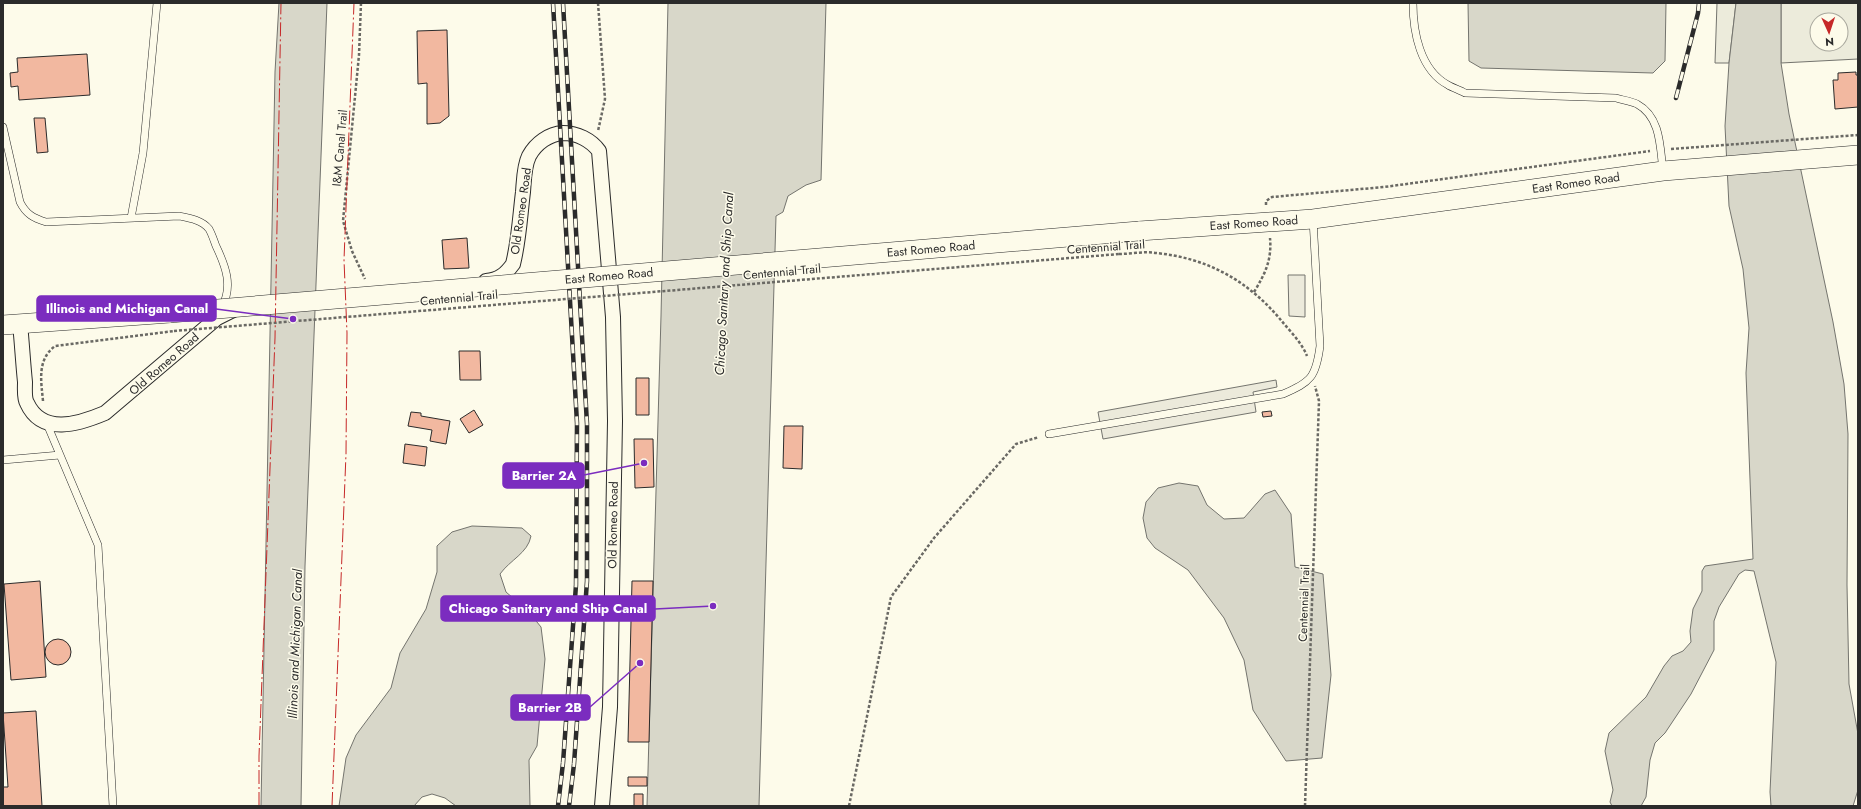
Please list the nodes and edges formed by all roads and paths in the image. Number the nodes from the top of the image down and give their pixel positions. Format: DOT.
graph roads {
  1 [pos="157,3"];
  2 [pos="361,3"];
  3 [pos="598,3"];
  4 [pos="1413,3"];
  5 [pos="3,127"];
  6 [pos="1858,135"];
  7 [pos="593,142"];
  8 [pos="1660,150"];
  9 [pos="1858,155"];
  10 [pos="1663,171"];
  11 [pos="1266,201"];
  12 [pos="131,218"];
  13 [pos="1313,219"];
  14 [pos="1270,243"];
  15 [pos="370,290"];
  16 [pos="1254,292"];
  17 [pos="217,318"];
  18 [pos="12,325"];
  19 [pos="1306,354"];
  20 [pos="1319,401"];
  21 [pos="43,404"];
  22 [pos="47,424"];
  23 [pos="1050,434"];
  24 [pos="60,455"];
  25 [pos="3,460"];
  26 [pos="113,806"];
  27 [pos="602,806"];
  28 [pos="849,806"];
  29 [pos="1305,806"];
  1 -- 12 [label="lane"];
  2 -- 15 [label="path, I&M Canal Trail"];
  3 -- 7 [label="path"];
  4 -- 8 [label="lane"];
  5 -- 12 [label="lane"];
  6 -- 8 [label="path"];
  7 -- 15 [label="street, Old Romeo Road"];
  7 -- 27 [label="street, Old Romeo Road"];
  8 -- 10 [label="lane"];
  8 -- 11 [label="path"];
  9 -- 10 [label="main road, East Romeo Road"];
  10 -- 13 [label="main road, East Romeo Road"];
  12 -- 17 [label="lane"];
  13 -- 18 [label="main road, East Romeo Road, bridge"];
  13 -- 23 [label="lane"];
  14 -- 16 [label="path"];
  15 -- 17 [label="street, Old Romeo Road"];
  16 -- 19 [label="path, Centennial Trail"];
  16 -- 21 [label="path, Centennial Trail, bridge"];
  17 -- 22 [label="street, Old Romeo Road"];
  18 -- 22 [label="street"];
  20 -- 29 [label="path, Centennial Trail"];
  22 -- 24 [label="lane"];
  23 -- 28 [label="path"];
  24 -- 25 [label="lane"];
  24 -- 26 [label="lane"];
}
